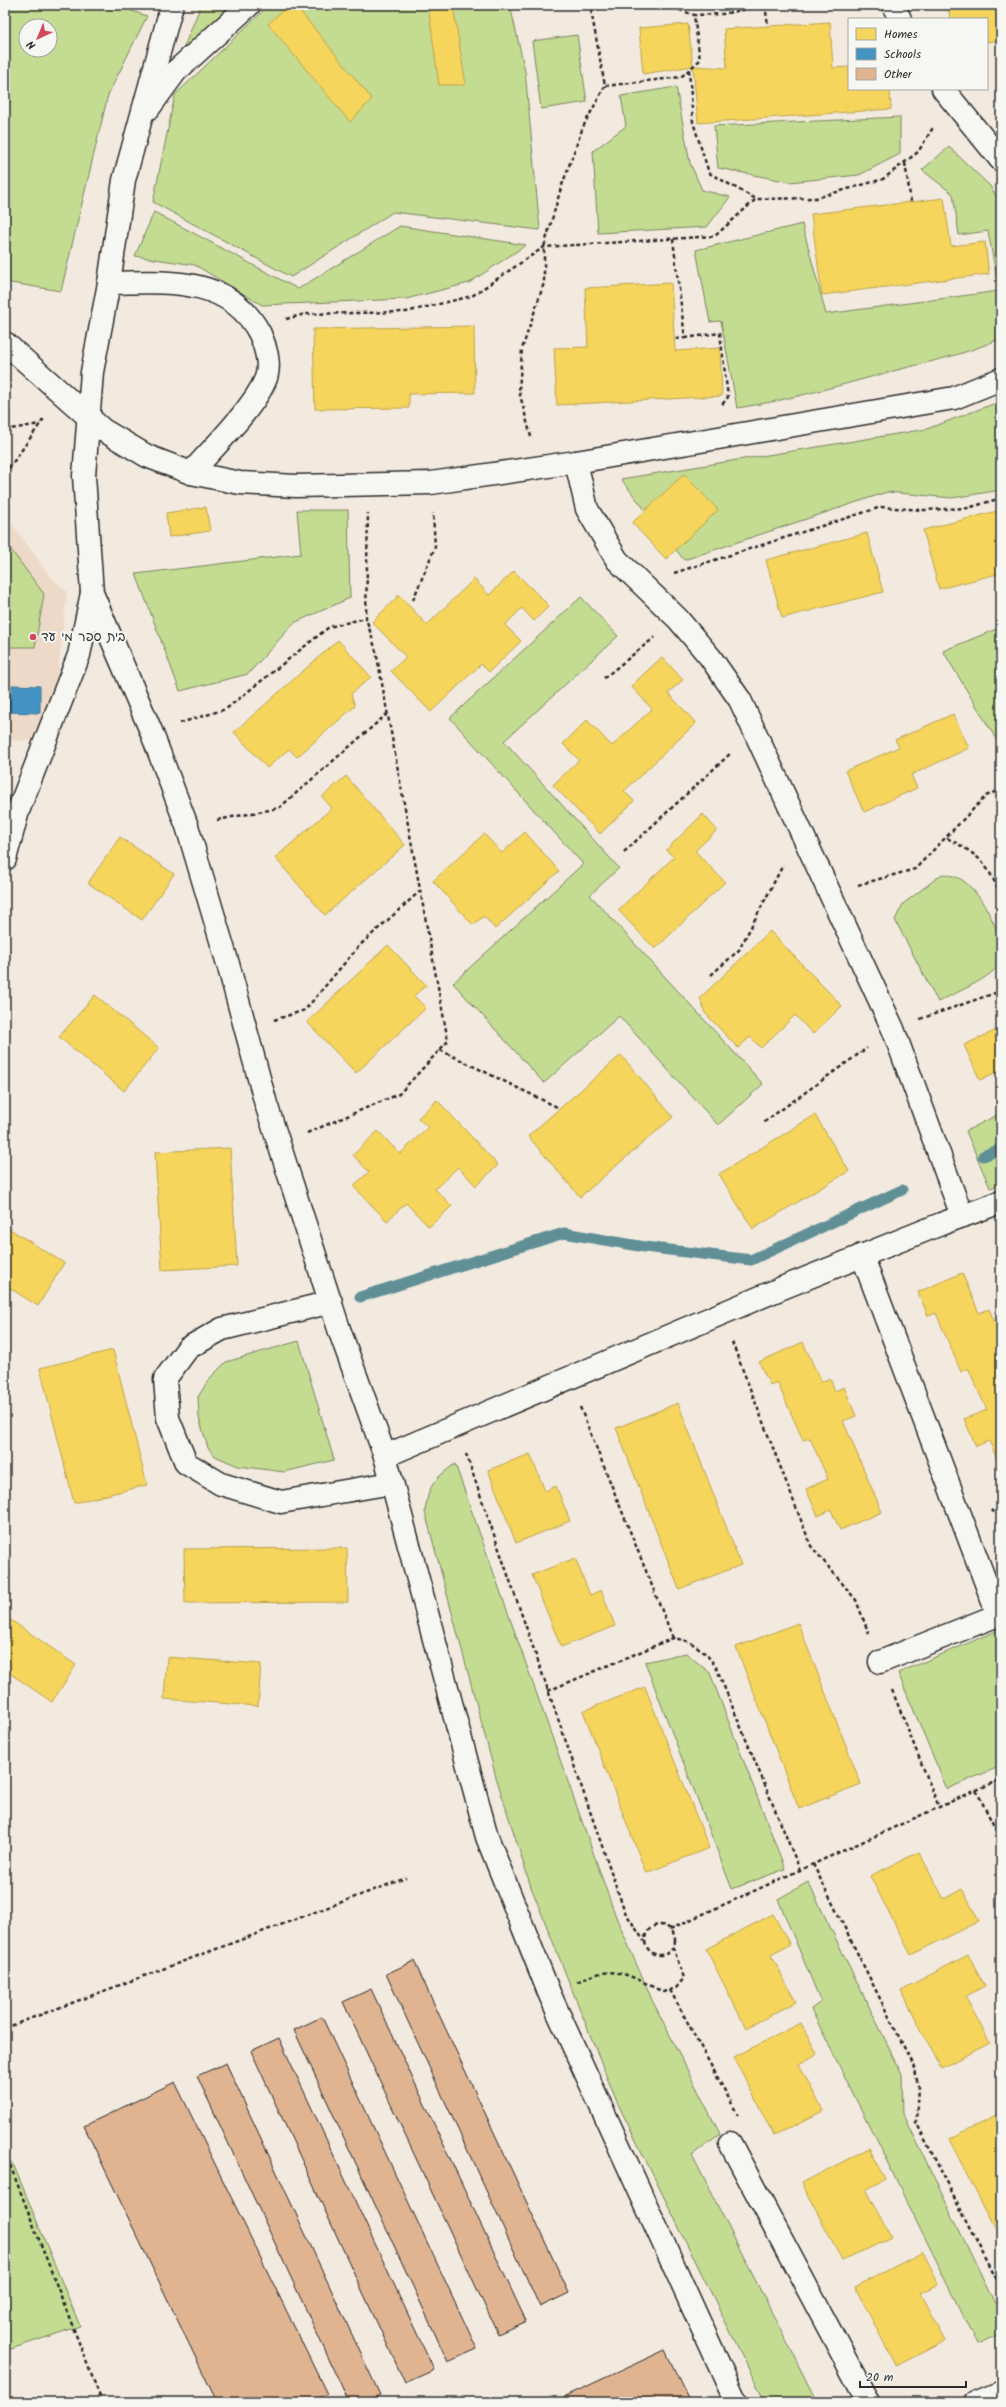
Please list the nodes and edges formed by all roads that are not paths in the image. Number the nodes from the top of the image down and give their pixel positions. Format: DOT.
graph roads {
  1 [pos="172,5"];
  2 [pos="248,5"];
  3 [pos="893,5"];
  4 [pos="900,18"];
  5 [pos="947,94"];
  6 [pos="140,120"];
  7 [pos="1001,160"];
  8 [pos="108,282"];
  9 [pos="5,343"];
  10 [pos="1001,379"];
  11 [pos="87,416"];
  12 [pos="576,462"];
  13 [pos="191,473"];
  14 [pos="92,593"];
  15 [pos="5,859"];
  16 [pos="1001,1202"];
  17 [pos="962,1216"];
  18 [pos="862,1255"];
  19 [pos="331,1302"];
  20 [pos="385,1456"];
  21 [pos="392,1483"];
  22 [pos="880,1662"];
  23 [pos="730,2143"];
  24 [pos="1001,2391"];
  25 [pos="736,2402"];
  26 [pos="868,2402"];
  27 [pos="974,2402"];
  1 -- 6 [label="street"];
  2 -- 6 [label="street"];
  3 -- 4 [label="street"];
  5 -- 7 [label="street"];
  6 -- 8 [label="street"];
  8 -- 11 [label="street"];
  8 -- 13 [label="street"];
  9 -- 11 [label="street"];
  10 -- 12 [label="street"];
  11 -- 13 [label="street"];
  11 -- 14 [label="street"];
  12 -- 13 [label="street"];
  12 -- 17 [label="street"];
  14 -- 15 [label="street"];
  14 -- 19 [label="street"];
  16 -- 17 [label="street"];
  17 -- 18 [label="street"];
  18 -- 20 [label="street"];
  18 -- 22 [label="street"];
  19 -- 20 [label="street"];
  19 -- 21 [label="street"];
  20 -- 21 [label="street"];
  21 -- 25 [label="street"];
  23 -- 26 [label="street"];
  24 -- 27 [label="street"];
}
